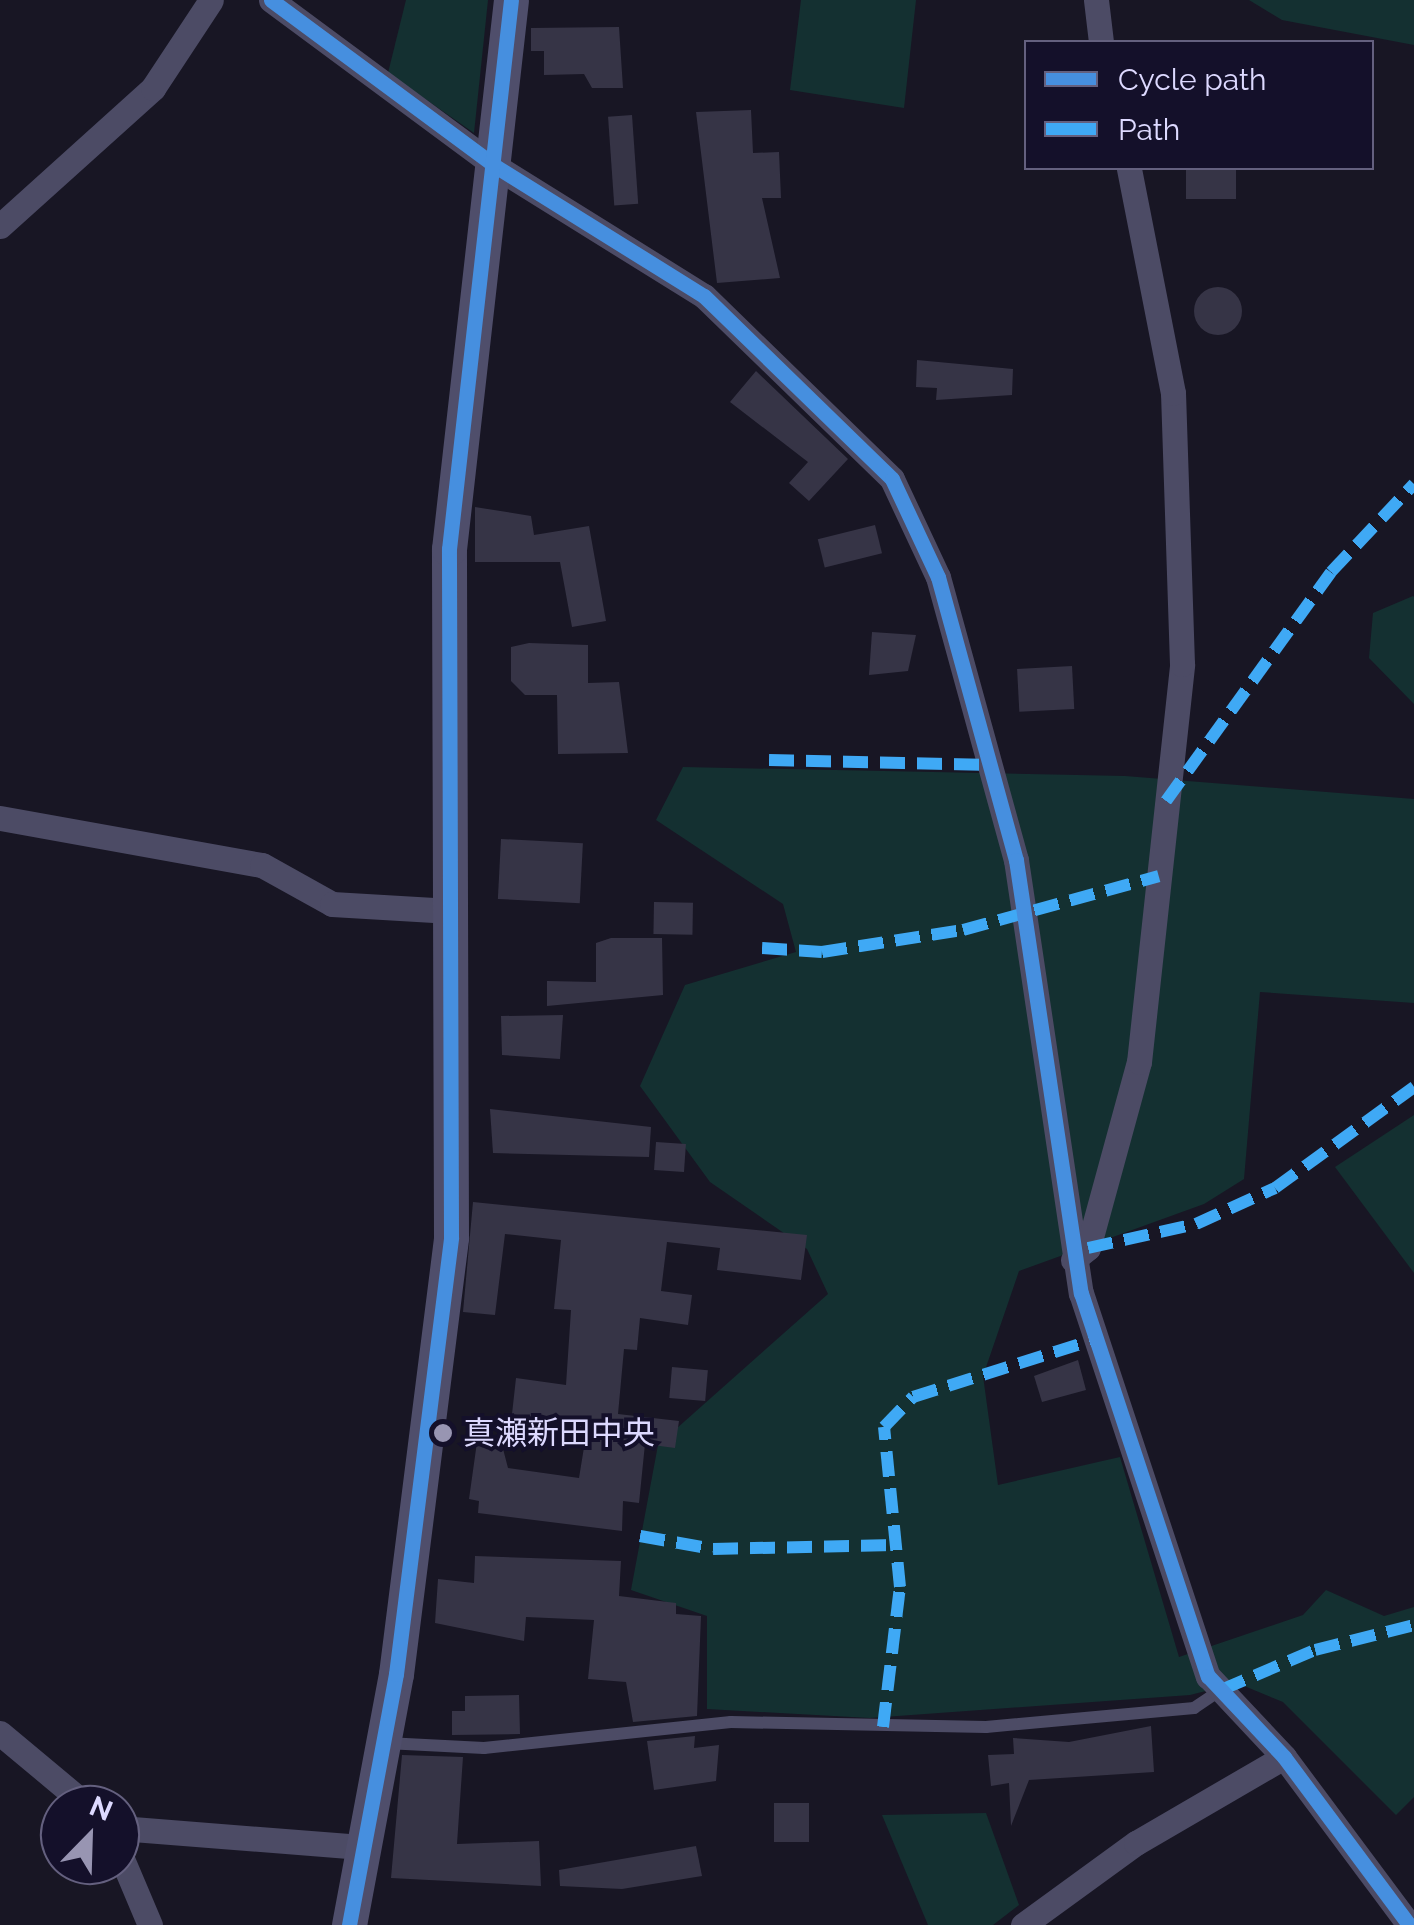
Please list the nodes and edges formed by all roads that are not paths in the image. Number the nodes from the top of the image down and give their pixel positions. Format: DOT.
graph roads {
  1 [pos="211,0"];
  2 [pos="271,0"];
  3 [pos="510,0"];
  4 [pos="1096,0"];
  5 [pos="1101,40"];
  6 [pos="495,166"];
  7 [pos="1129,170"];
  8 [pos="0,226"];
  9 [pos="0,818"];
  10 [pos="450,910"];
  11 [pos="1073,1260"];
  12 [pos="1221,1690"];
  13 [pos="0,1733"];
  14 [pos="379,1742"];
  15 [pos="1284,1757"];
  16 [pos="62,1785"];
  17 [pos="140,1830"];
  18 [pos="361,1847"];
  19 [pos="133,1885"];
  20 [pos="150,1925"];
  21 [pos="349,1925"];
  22 [pos="1023,1925"];
  23 [pos="1409,1925"];
  1 -- 8 [label="street"];
  2 -- 6 [label="street"];
  3 -- 6 [label="street"];
  4 -- 5 [label="street"];
  6 -- 10 [label="street"];
  6 -- 11 [label="street"];
  7 -- 11 [label="street"];
  9 -- 10 [label="street"];
  10 -- 14 [label="street"];
  11 -- 12 [label="street"];
  12 -- 14 [label="lane"];
  12 -- 15 [label="street"];
  13 -- 16 [label="street"];
  14 -- 18 [label="street"];
  15 -- 22 [label="street"];
  15 -- 23 [label="street"];
  17 -- 18 [label="street"];
  18 -- 21 [label="street"];
  19 -- 20 [label="street"];
}
